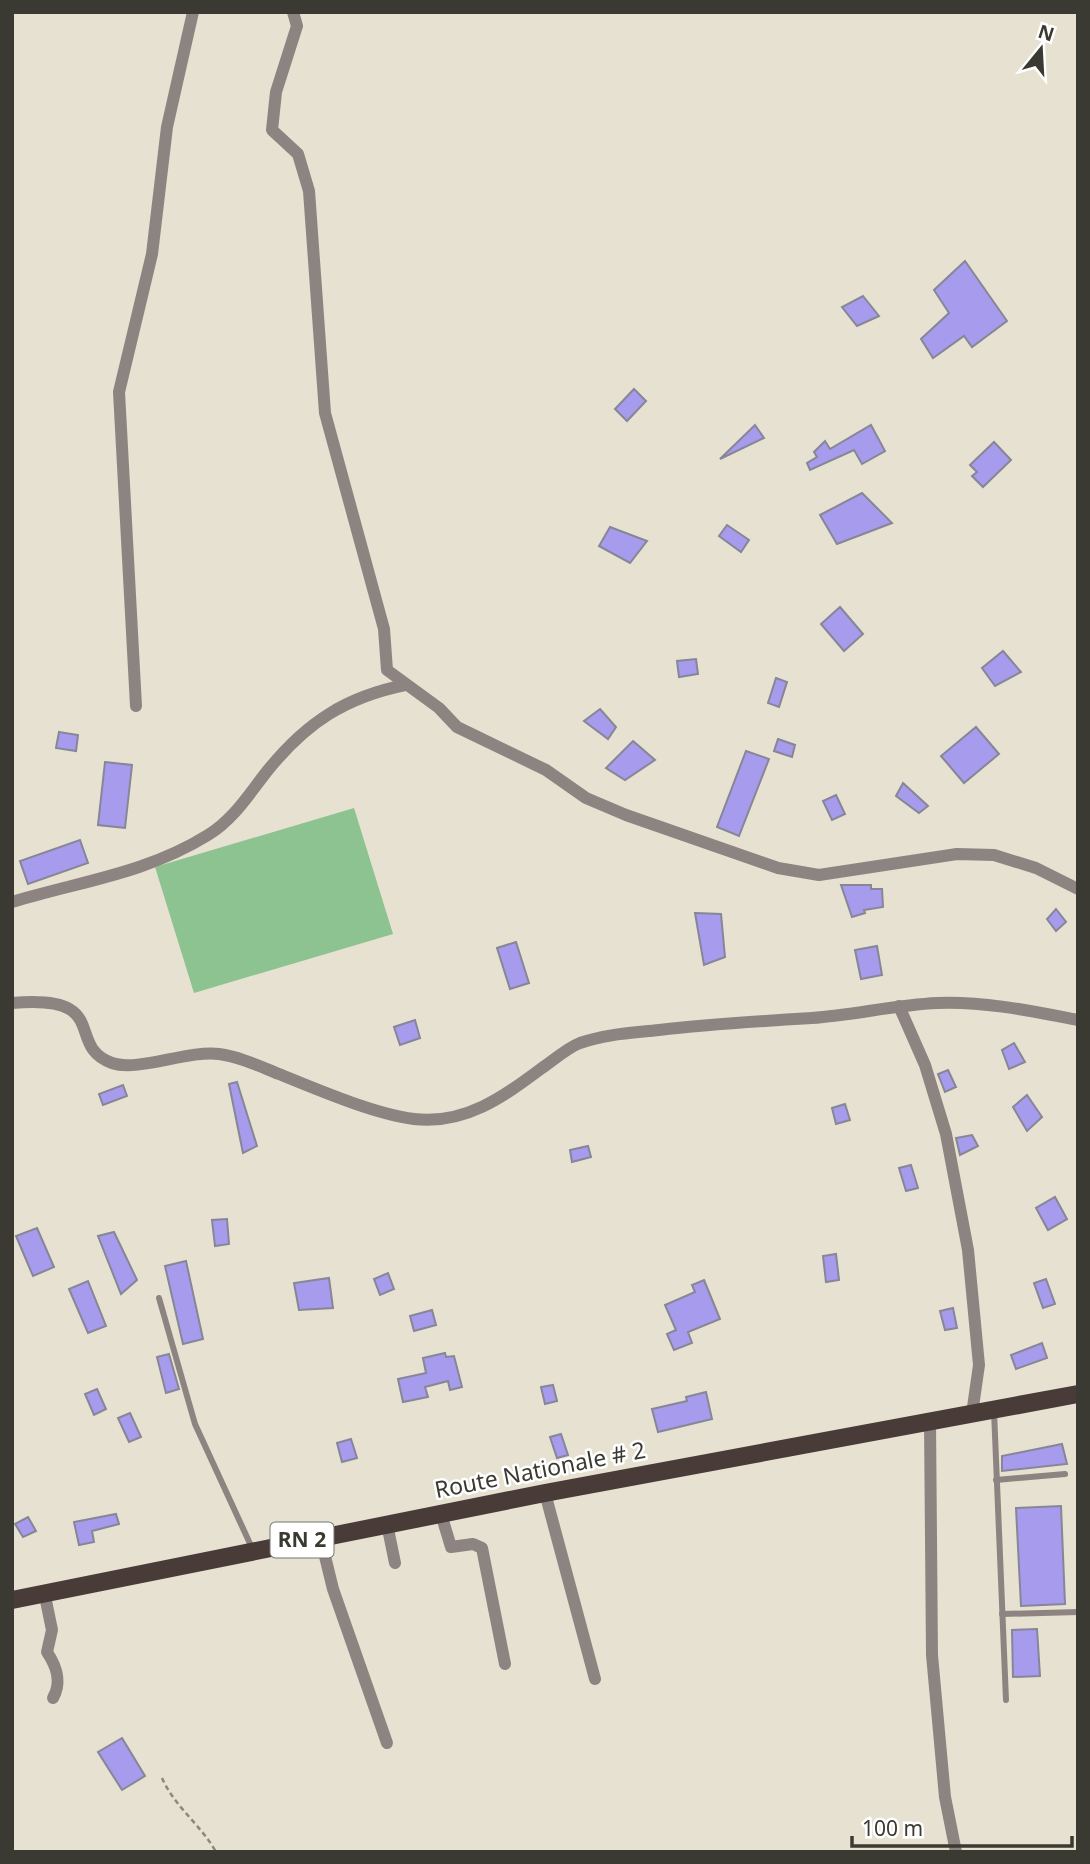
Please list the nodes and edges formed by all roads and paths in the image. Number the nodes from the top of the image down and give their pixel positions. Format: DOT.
graph roads {
  1 [pos="193,12"];
  2 [pos="293,12"];
  3 [pos="405,685"];
  4 [pos="136,706"];
  5 [pos="1078,889"];
  6 [pos="12,902"];
  7 [pos="12,1003"];
  8 [pos="899,1006"];
  9 [pos="1078,1020"];
  10 [pos="159,1298"];
  11 [pos="1078,1394"];
  12 [pos="994,1410"];
  13 [pos="972,1414"];
  14 [pos="930,1422"];
  15 [pos="1065,1474"];
  16 [pos="996,1480"];
  17 [pos="545,1493"];
  18 [pos="441,1514"];
  19 [pos="387,1524"];
  20 [pos="320,1536"];
  21 [pos="253,1550"];
  22 [pos="395,1563"];
  23 [pos="44,1591"];
  24 [pos="12,1600"];
  25 [pos="1078,1612"];
  26 [pos="1002,1614"];
  27 [pos="505,1664"];
  28 [pos="595,1679"];
  29 [pos="53,1698"];
  30 [pos="1006,1700"];
  31 [pos="387,1743"];
  32 [pos="162,1778"];
  33 [pos="216,1852"];
  34 [pos="956,1852"];
  1 -- 4 [label="street"];
  2 -- 3 [label="street"];
  3 -- 5 [label="street"];
  3 -- 6 [label="street"];
  7 -- 8 [label="street"];
  8 -- 9 [label="street"];
  8 -- 13 [label="street"];
  10 -- 21 [label="lane"];
  11 -- 12 [label="main road, Route Nationale # 2 / RN 2"];
  12 -- 13 [label="main road, Route Nationale # 2 / RN 2"];
  12 -- 16 [label="lane"];
  13 -- 14 [label="main road, Route Nationale # 2 / RN 2"];
  14 -- 17 [label="main road, Route Nationale # 2 / RN 2"];
  14 -- 34 [label="street"];
  15 -- 16 [label="lane"];
  16 -- 26 [label="lane"];
  17 -- 18 [label="main road, Route Nationale # 2 / RN 2"];
  17 -- 28 [label="street"];
  18 -- 19 [label="main road, Route Nationale # 2 / RN 2"];
  18 -- 27 [label="street"];
  19 -- 20 [label="main road, Route Nationale # 2 / RN 2"];
  19 -- 22 [label="street"];
  20 -- 21 [label="main road, Route Nationale # 2 / RN 2"];
  20 -- 31 [label="street"];
  21 -- 23 [label="main road, Route Nationale # 2 / RN 2"];
  23 -- 24 [label="main road, Route Nationale # 2 / RN 2"];
  23 -- 29 [label="street"];
  25 -- 26 [label="lane"];
  26 -- 30 [label="lane"];
  32 -- 33 [label="path"];
}
